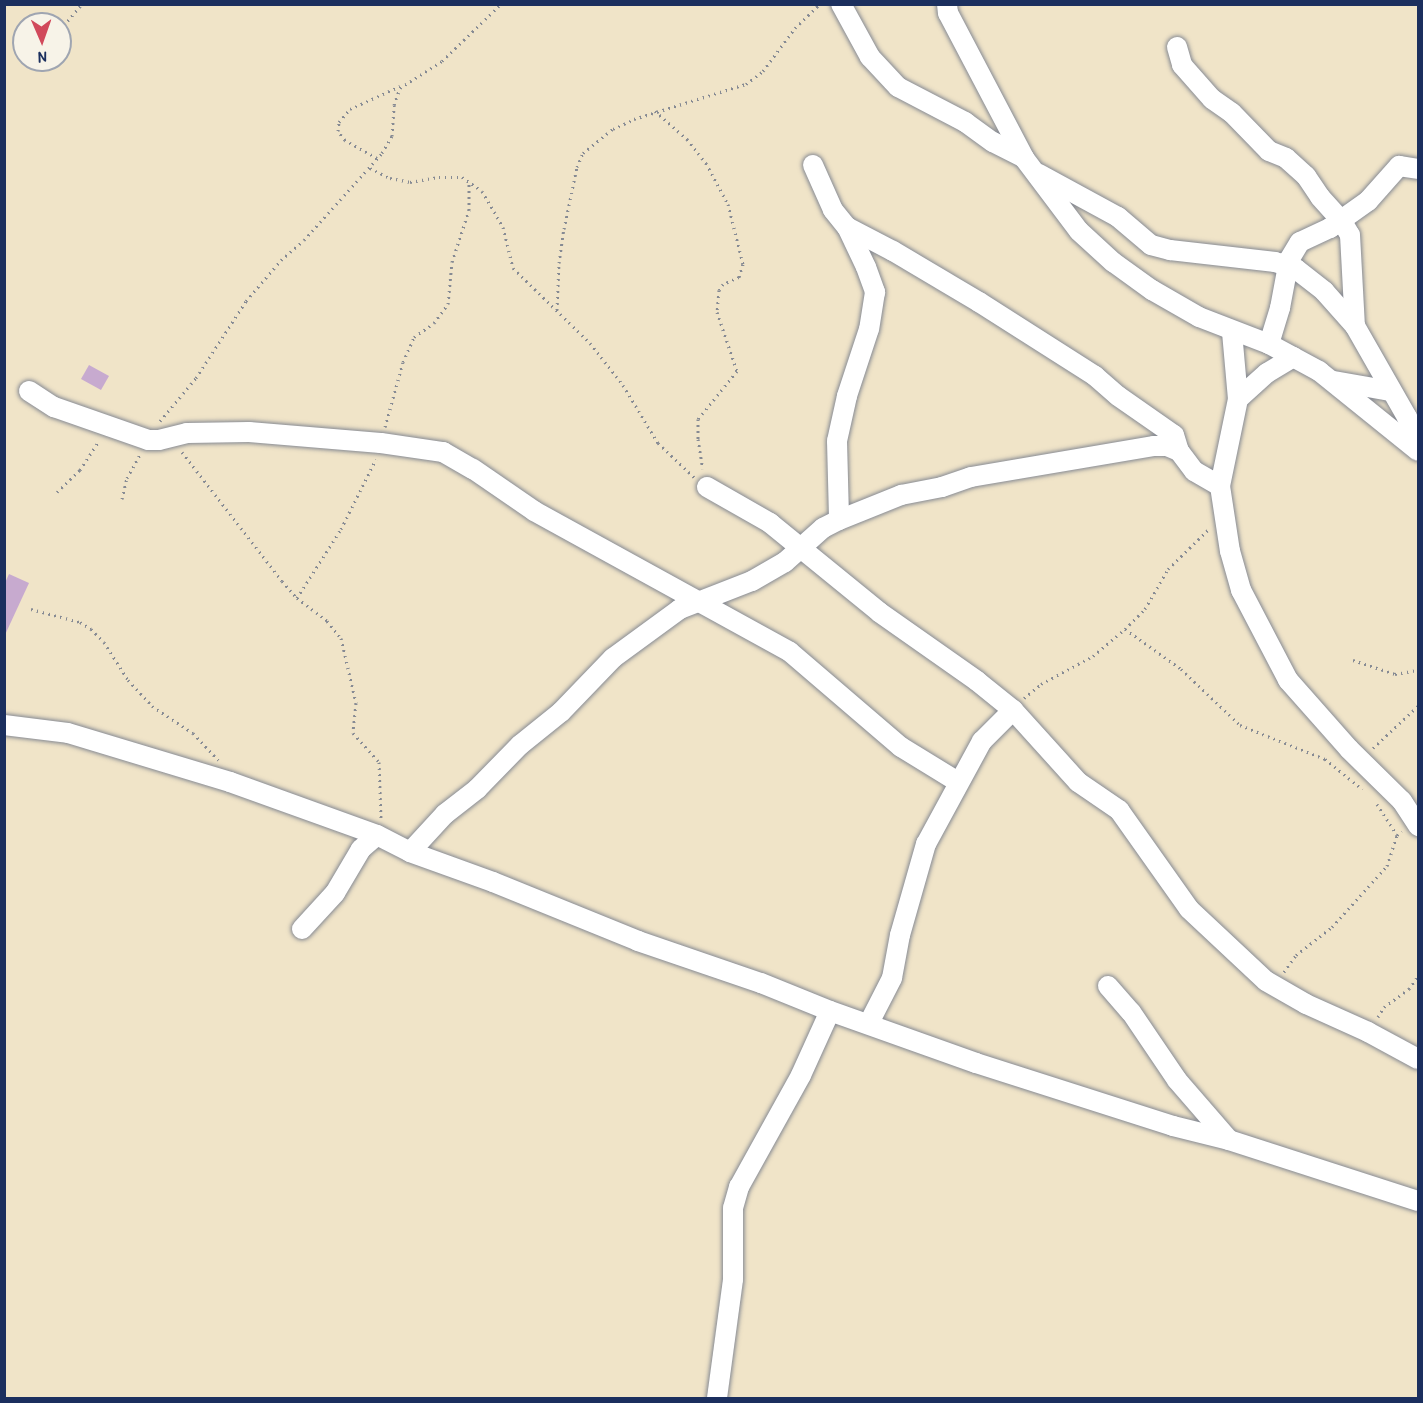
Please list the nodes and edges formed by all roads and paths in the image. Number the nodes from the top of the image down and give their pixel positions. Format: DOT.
graph roads {
  1 [pos="82,4"];
  2 [pos="501,4"];
  3 [pos="820,4"];
  4 [pos="841,4"];
  5 [pos="947,4"];
  6 [pos="72,16"];
  7 [pos="1177,47"];
  8 [pos="402,86"];
  9 [pos="655,111"];
  10 [pos="377,158"];
  11 [pos="1024,158"];
  12 [pos="813,165"];
  13 [pos="370,168"];
  14 [pos="1419,169"];
  15 [pos="1038,173"];
  16 [pos="469,181"];
  17 [pos="1320,197"];
  18 [pos="1341,220"];
  19 [pos="847,227"];
  20 [pos="1315,235"];
  21 [pos="1288,266"];
  22 [pos="557,310"];
  23 [pos="1356,326"];
  24 [pos="1232,332"];
  25 [pos="1269,344"];
  26 [pos="1294,357"];
  27 [pos="1330,380"];
  28 [pos="1391,390"];
  29 [pos="29,391"];
  30 [pos="1238,399"];
  31 [pos="108,424"];
  32 [pos="154,440"];
  33 [pos="381,443"];
  34 [pos="1419,449"];
  35 [pos="1179,451"];
  36 [pos="707,487"];
  37 [pos="57,492"];
  38 [pos="1220,494"];
  39 [pos="123,499"];
  40 [pos="839,520"];
  41 [pos="800,548"];
  42 [pos="297,598"];
  43 [pos="701,602"];
  44 [pos="31,609"];
  45 [pos="1125,629"];
  46 [pos="1353,660"];
  47 [pos="1419,670"];
  48 [pos="1419,706"];
  49 [pos="1013,710"];
  50 [pos="4,725"];
  51 [pos="1361,760"];
  52 [pos="230,782"];
  53 [pos="958,782"];
  54 [pos="1368,794"];
  55 [pos="1374,801"];
  56 [pos="1417,825"];
  57 [pos="377,835"];
  58 [pos="1397,835"];
  59 [pos="410,852"];
  60 [pos="302,928"];
  61 [pos="1419,976"];
  62 [pos="1108,986"];
  63 [pos="1279,988"];
  64 [pos="830,1011"];
  65 [pos="869,1023"];
  66 [pos="1368,1032"];
  67 [pos="1419,1059"];
  68 [pos="1229,1140"];
  69 [pos="1419,1201"];
  70 [pos="717,1398"];
  1 -- 6 [label="path"];
  2 -- 8 [label="path"];
  3 -- 9 [label="path"];
  4 -- 11 [label="street"];
  5 -- 11 [label="street"];
  7 -- 17 [label="street"];
  8 -- 10 [label="path"];
  8 -- 10 [label="path"];
  9 -- 22 [label="path"];
  9 -- 36 [label="path"];
  10 -- 13 [label="path"];
  11 -- 15 [label="street"];
  12 -- 19 [label="street"];
  13 -- 16 [label="path"];
  13 -- 32 [label="path"];
  14 -- 18 [label="street"];
  15 -- 21 [label="street"];
  15 -- 24 [label="street"];
  16 -- 22 [label="path"];
  16 -- 33 [label="path"];
  17 -- 18 [label="street"];
  17 -- 20 [label="street"];
  18 -- 20 [label="street"];
  18 -- 23 [label="street"];
  19 -- 35 [label="street"];
  19 -- 40 [label="street"];
  20 -- 21 [label="street"];
  21 -- 23 [label="street"];
  21 -- 25 [label="street"];
  22 -- 36 [label="path"];
  23 -- 28 [label="street"];
  24 -- 25 [label="street"];
  24 -- 30 [label="street"];
  25 -- 26 [label="street"];
  26 -- 27 [label="street"];
  26 -- 30 [label="street"];
  27 -- 28 [label="street"];
  27 -- 34 [label="street"];
  28 -- 34 [label="street"];
  29 -- 31 [label="street"];
  30 -- 38 [label="street"];
  31 -- 32 [label="street"];
  31 -- 37 [label="path"];
  32 -- 33 [label="street"];
  32 -- 39 [label="path"];
  32 -- 42 [label="path"];
  33 -- 42 [label="path"];
  33 -- 43 [label="street"];
  35 -- 38 [label="street"];
  35 -- 40 [label="street"];
  36 -- 41 [label="street"];
  38 -- 45 [label="path"];
  38 -- 51 [label="street"];
  40 -- 41 [label="street"];
  41 -- 43 [label="street"];
  41 -- 49 [label="street"];
  42 -- 57 [label="path"];
  43 -- 53 [label="street"];
  43 -- 59 [label="street"];
  44 -- 52 [label="path"];
  45 -- 49 [label="path"];
  45 -- 54 [label="path"];
  46 -- 47 [label="path"];
  48 -- 51 [label="path"];
  49 -- 53 [label="street"];
  49 -- 63 [label="street"];
  50 -- 52 [label="street"];
  51 -- 56 [label="street"];
  52 -- 57 [label="street"];
  53 -- 65 [label="street"];
  55 -- 58 [label="path"];
  56 -- 58 [label="path"];
  57 -- 59 [label="street"];
  57 -- 60 [label="street"];
  58 -- 63 [label="path"];
  59 -- 64 [label="street"];
  61 -- 66 [label="path"];
  62 -- 68 [label="street"];
  63 -- 66 [label="street"];
  64 -- 65 [label="street"];
  64 -- 70 [label="street"];
  65 -- 68 [label="street"];
  66 -- 67 [label="street"];
  68 -- 69 [label="street"];
}
